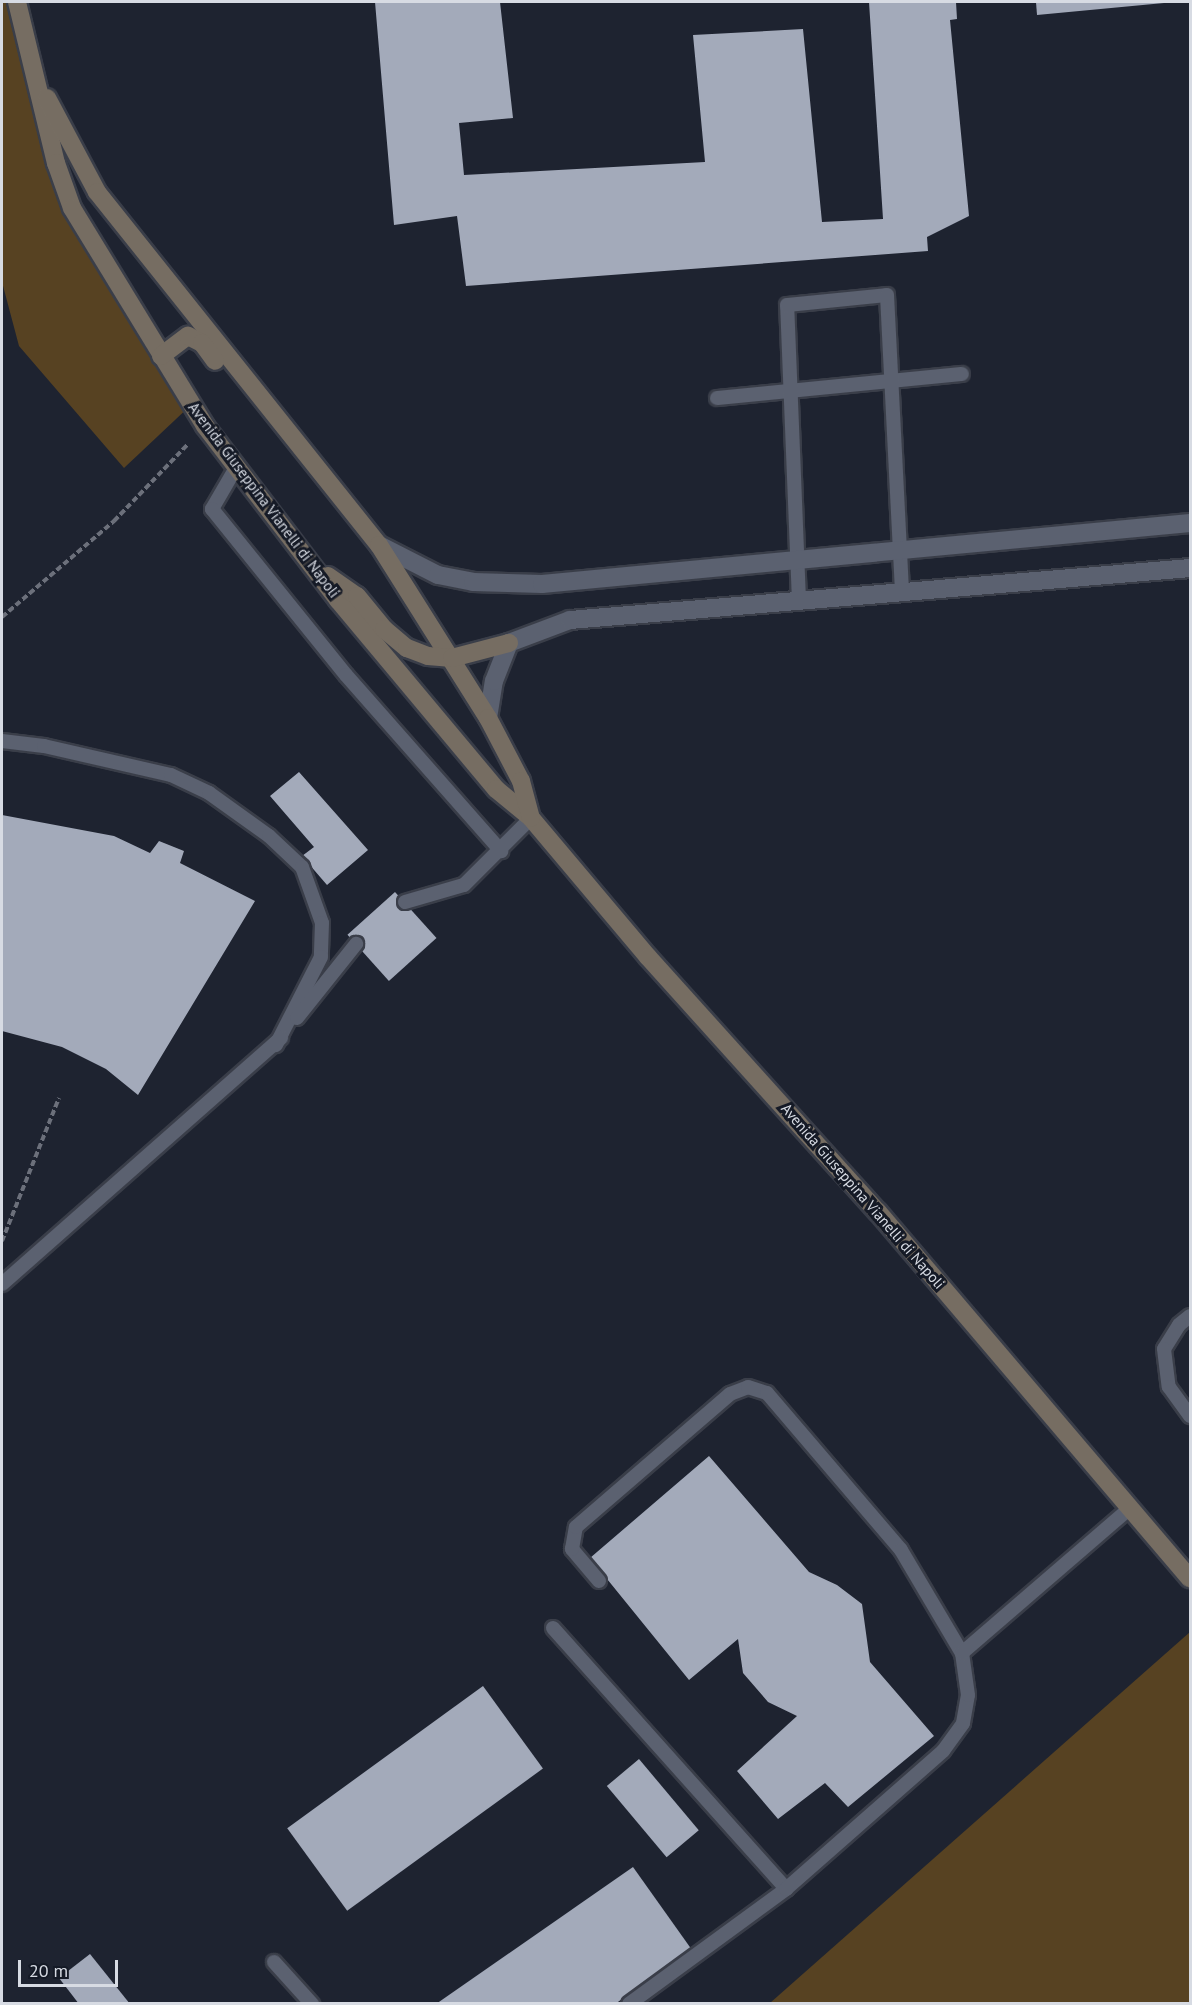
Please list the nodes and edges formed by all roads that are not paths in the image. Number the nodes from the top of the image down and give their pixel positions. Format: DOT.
graph roads {
  1 [pos="17,2"];
  2 [pos="36,75"];
  3 [pos="162,356"];
  4 [pos="962,374"];
  5 [pos="892,381"];
  6 [pos="791,391"];
  7 [pos="717,398"];
  8 [pos="263,404"];
  9 [pos="237,466"];
  10 [pos="1191,523"];
  11 [pos="379,545"];
  12 [pos="898,550"];
  13 [pos="797,560"];
  14 [pos="1191,568"];
  15 [pos="319,570"];
  16 [pos="902,594"];
  17 [pos="799,602"];
  18 [pos="508,643"];
  19 [pos="453,658"];
  20 [pos="488,718"];
  21 [pos="2,741"];
  22 [pos="531,818"];
  23 [pos="501,851"];
  24 [pos="405,902"];
  25 [pos="356,944"];
  26 [pos="276,1045"];
  27 [pos="2,1284"];
  28 [pos="1191,1316"];
  29 [pos="1191,1416"];
  30 [pos="1131,1507"];
  31 [pos="1191,1578"];
  32 [pos="599,1581"];
  33 [pos="553,1628"];
  34 [pos="962,1653"];
  35 [pos="786,1889"];
  36 [pos="274,1962"];
  37 [pos="312,2004"];
  38 [pos="629,2004"];
  1 -- 2 [label="main road, Avenida Giuseppina Vianelli di Napoli"];
  2 -- 3 [label="main road, Avenida Giuseppina Vianelli di Napoli"];
  2 -- 8 [label="main road, Avenida Giuseppina Vianelli di Napoli"];
  3 -- 8 [label="main road"];
  3 -- 9 [label="main road, Avenida Giuseppina Vianelli di Napoli"];
  4 -- 5 [label="lane"];
  5 -- 6 [label="lane"];
  5 -- 6 [label="lane"];
  5 -- 12 [label="lane"];
  6 -- 7 [label="lane"];
  6 -- 13 [label="lane"];
  8 -- 11 [label="main road, Avenida Giuseppina Vianelli di Napoli"];
  9 -- 15 [label="main road, Avenida Giuseppina Vianelli di Napoli"];
  9 -- 23 [label="lane"];
  10 -- 12 [label="street"];
  11 -- 13 [label="street"];
  11 -- 19 [label="main road, Avenida Giuseppina Vianelli di Napoli"];
  12 -- 13 [label="street"];
  12 -- 16 [label="lane"];
  13 -- 17 [label="lane"];
  14 -- 16 [label="street"];
  15 -- 19 [label="main road"];
  15 -- 22 [label="main road, Avenida Giuseppina Vianelli di Napoli"];
  16 -- 17 [label="street"];
  17 -- 18 [label="street"];
  18 -- 19 [label="main road"];
  18 -- 20 [label="street"];
  19 -- 20 [label="main road, Avenida Giuseppina Vianelli di Napoli"];
  20 -- 22 [label="main road, Avenida Giuseppina Vianelli di Napoli"];
  21 -- 26 [label="lane"];
  22 -- 23 [label="lane"];
  22 -- 30 [label="main road, Avenida Giuseppina Vianelli di Napoli"];
  23 -- 24 [label="lane"];
  25 -- 26 [label="lane"];
  26 -- 27 [label="lane"];
  28 -- 29 [label="lane"];
  30 -- 31 [label="main road, Avenida Giuseppina Vianelli di Napoli"];
  30 -- 34 [label="lane"];
  32 -- 34 [label="lane"];
  33 -- 35 [label="lane"];
  34 -- 35 [label="lane"];
  35 -- 38 [label="lane"];
  36 -- 37 [label="lane"];
}
